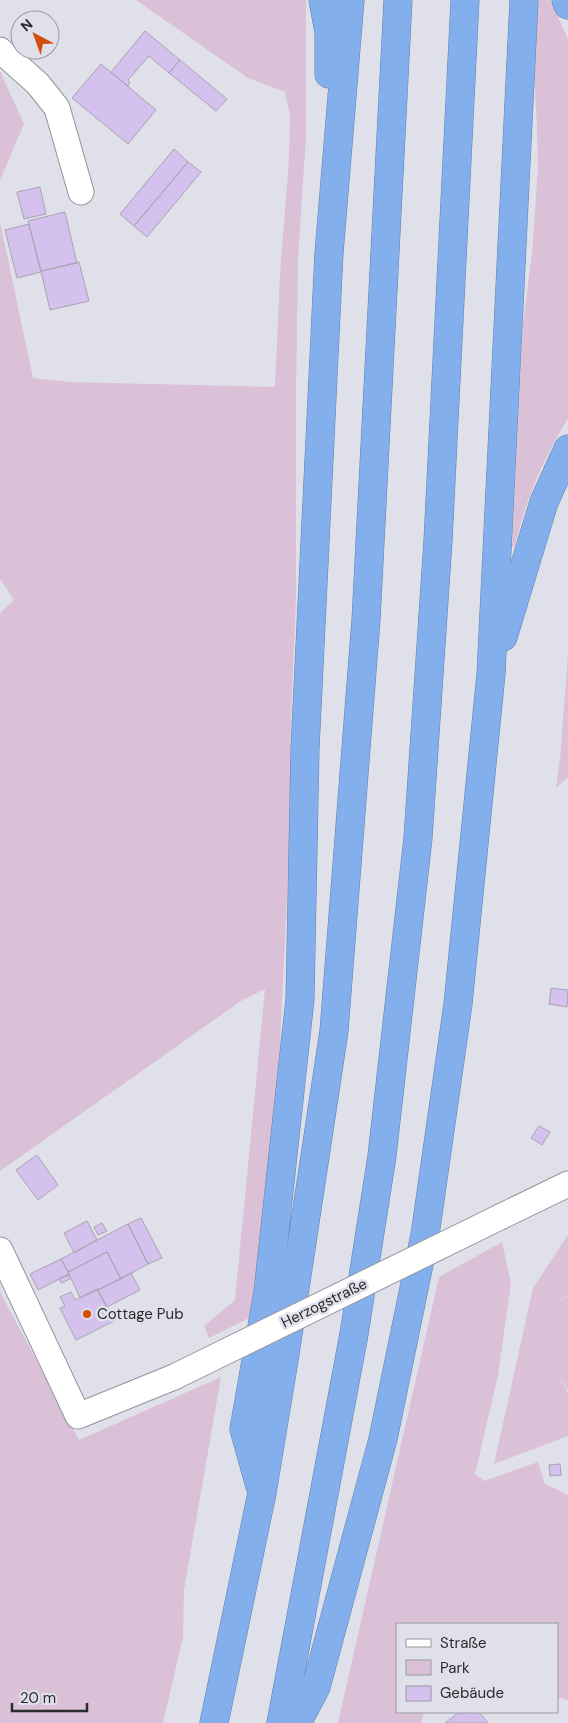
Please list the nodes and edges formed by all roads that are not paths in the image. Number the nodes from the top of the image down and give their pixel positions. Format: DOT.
graph roads {
  1 [pos="323,0"];
  2 [pos="350,0"];
  3 [pos="398,0"];
  4 [pos="465,0"];
  5 [pos="524,0"];
  6 [pos="566,0"];
  7 [pos="568,5"];
  8 [pos="0,50"];
  9 [pos="81,192"];
  10 [pos="329,253"];
  11 [pos="568,449"];
  12 [pos="491,674"];
  13 [pos="568,1184"];
  14 [pos="0,1250"];
  15 [pos="262,1493"];
  16 [pos="214,1723"];
  17 [pos="281,1723"];
  18 [pos="298,1723"];
  1 -- 10 [label="highway"];
  2 -- 10 [label="highway"];
  3 -- 15 [label="highway"];
  4 -- 17 [label="highway"];
  5 -- 12 [label="highway"];
  6 -- 7 [label="highway"];
  8 -- 9 [label="street"];
  10 -- 15 [label="highway"];
  11 -- 12 [label="highway"];
  12 -- 18 [label="highway"];
  13 -- 14 [label="street, Herzogstraße, bridge"];
  15 -- 16 [label="highway"];
}
